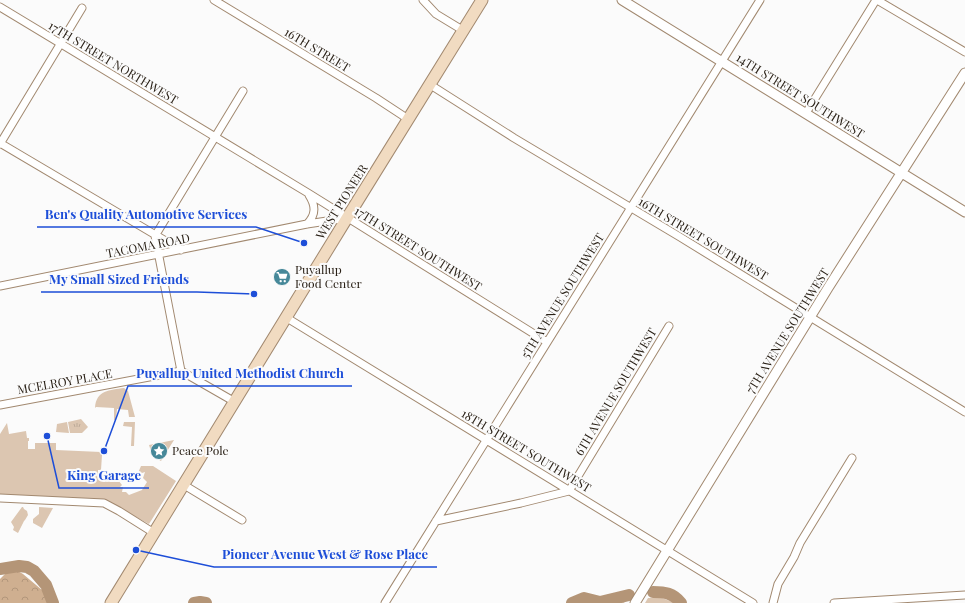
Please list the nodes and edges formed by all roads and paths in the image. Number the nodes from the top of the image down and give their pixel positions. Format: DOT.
graph roads {
  1 [pos="214,0"];
  2 [pos="423,0"];
  3 [pos="482,0"];
  4 [pos="622,0"];
  5 [pos="760,0"];
  6 [pos="877,0"];
  7 [pos="0,7"];
  8 [pos="82,8"];
  9 [pos="464,31"];
  10 [pos="61,44"];
  11 [pos="965,52"];
  12 [pos="722,61"];
  13 [pos="965,73"];
  14 [pos="429,84"];
  15 [pos="243,91"];
  16 [pos="806,113"];
  17 [pos="408,119"];
  18 [pos="215,138"];
  19 [pos="0,143"];
  20 [pos="902,173"];
  21 [pos="308,193"];
  22 [pos="630,208"];
  23 [pos="965,212"];
  24 [pos="347,218"];
  25 [pos="307,224"];
  26 [pos="155,236"];
  27 [pos="180,250"];
  28 [pos="158,255"];
  29 [pos="0,280"];
  30 [pos="8,285"];
  31 [pos="0,286"];
  32 [pos="286,318"];
  33 [pos="811,318"];
  34 [pos="670,326"];
  35 [pos="547,342"];
  36 [pos="181,371"];
  37 [pos="235,402"];
  38 [pos="0,405"];
  39 [pos="965,412"];
  40 [pos="486,440"];
  41 [pos="852,458"];
  42 [pos="184,485"];
  43 [pos="569,490"];
  44 [pos="0,498"];
  45 [pos="242,520"];
  46 [pos="436,521"];
  47 [pos="154,533"];
  48 [pos="667,550"];
  49 [pos="965,594"];
  50 [pos="111,603"];
  51 [pos="385,603"];
  52 [pos="636,603"];
  53 [pos="753,603"];
  54 [pos="773,603"];
  55 [pos="834,603"];
  1 -- 17 [label="street, 16TH STREET"];
  2 -- 9 [label="street"];
  3 -- 9 [label="main road, WEST PIONEER"];
  4 -- 12 [label="street, 14TH STREET SOUTHWEST"];
  5 -- 12 [label="street, 5TH AVENUE SOUTHWEST"];
  6 -- 11 [label="street"];
  6 -- 16 [label="street"];
  7 -- 10 [label="street, 17TH STREET NORTHWEST"];
  8 -- 10 [label="street"];
  9 -- 14 [label="main road, WEST PIONEER"];
  10 -- 18 [label="street, 17TH STREET NORTHWEST"];
  10 -- 19 [label="street"];
  12 -- 16 [label="street, 14TH STREET SOUTHWEST"];
  12 -- 22 [label="street, 5TH AVENUE SOUTHWEST"];
  13 -- 20 [label="street, 7TH AVENUE SOUTHWEST"];
  14 -- 17 [label="main road, WEST PIONEER"];
  14 -- 22 [label="street, 16TH STREET SOUTHWEST"];
  15 -- 18 [label="street"];
  16 -- 20 [label="street, 14TH STREET SOUTHWEST"];
  17 -- 24 [label="main road, WEST PIONEER"];
  18 -- 21 [label="street, 17TH STREET SOUTHWEST"];
  18 -- 26 [label="street"];
  19 -- 26 [label="street"];
  20 -- 23 [label="street, 14TH STREET SOUTHWEST"];
  20 -- 33 [label="street, 7TH AVENUE SOUTHWEST"];
  21 -- 24 [label="street, 17TH STREET SOUTHWEST"];
  21 -- 25 [label="street"];
  22 -- 33 [label="street, 16TH STREET SOUTHWEST"];
  22 -- 35 [label="street, 5TH AVENUE SOUTHWEST"];
  24 -- 25 [label="street, TACOMA ROAD"];
  24 -- 32 [label="main road, WEST PIONEER"];
  24 -- 35 [label="street, 17TH STREET SOUTHWEST"];
  25 -- 27 [label="street, TACOMA ROAD"];
  26 -- 27 [label="street"];
  26 -- 28 [label="street"];
  27 -- 28 [label="street, TACOMA ROAD"];
  28 -- 30 [label="street, TACOMA ROAD"];
  28 -- 36 [label="street"];
  29 -- 30 [label="street"];
  30 -- 31 [label="street, TACOMA ROAD"];
  32 -- 37 [label="main road, WEST PIONEER"];
  32 -- 40 [label="street, 18TH STREET SOUTHWEST"];
  33 -- 39 [label="street, 16TH STREET SOUTHWEST"];
  33 -- 48 [label="street, 7TH AVENUE SOUTHWEST"];
  34 -- 43 [label="street, 6TH AVENUE SOUTHWEST"];
  35 -- 40 [label="street, 5TH AVENUE SOUTHWEST"];
  36 -- 37 [label="street"];
  36 -- 38 [label="street, MCELROY PLACE"];
  37 -- 42 [label="main road, WEST PIONEER"];
  40 -- 43 [label="street, 18TH STREET SOUTHWEST"];
  40 -- 46 [label="street, 5TH AVENUE SOUTHWEST"];
  41 -- 54 [label="street"];
  42 -- 45 [label="street"];
  42 -- 47 [label="main road, WEST PIONEER"];
  43 -- 46 [label="street"];
  43 -- 48 [label="street, 18TH STREET SOUTHWEST"];
  44 -- 47 [label="street"];
  46 -- 51 [label="street, 5TH AVENUE SOUTHWEST"];
  47 -- 50 [label="main road, WEST PIONEER"];
  48 -- 52 [label="street, 7TH AVENUE SOUTHWEST"];
  48 -- 53 [label="street, 18TH STREET SOUTHWEST"];
  49 -- 55 [label="street"];
}
